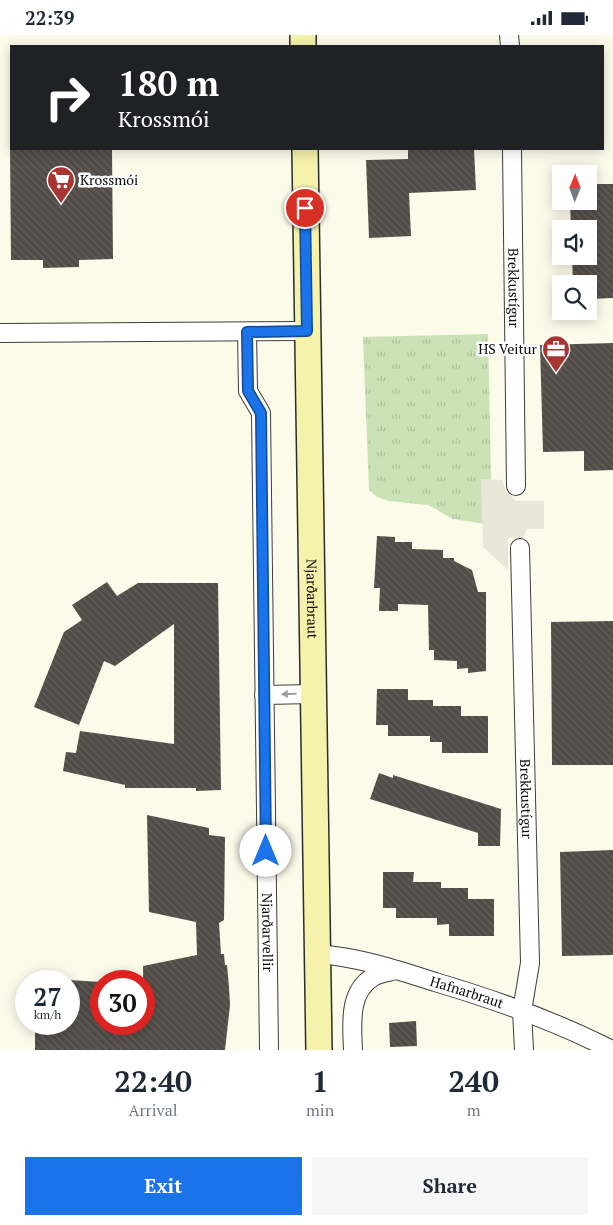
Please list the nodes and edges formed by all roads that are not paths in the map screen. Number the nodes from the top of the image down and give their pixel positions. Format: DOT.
graph roads {
  1 [pos="304,150"];
  2 [pos="512,150"];
  3 [pos="307,331"];
  4 [pos="247,332"];
  5 [pos="0,333"];
  6 [pos="516,486"];
  7 [pos="520,548"];
  8 [pos="314,694"];
  9 [pos="264,695"];
  10 [pos="316,953"];
  11 [pos="396,970"];
  12 [pos="522,1011"];
  13 [pos="269,1050"];
  14 [pos="319,1050"];
  15 [pos="353,1050"];
  16 [pos="524,1050"];
  17 [pos="612,1050"];
  1 -- 3 [label="main road, Njarðarbraut"];
  2 -- 6 [label="street, Brekkustígur"];
  3 -- 4 [label="street"];
  3 -- 8 [label="main road, Njarðarbraut"];
  4 -- 5 [label="street"];
  4 -- 9 [label="street, Njarðarvellir"];
  7 -- 12 [label="street, Brekkustígur"];
  8 -- 9 [label="street, one-way"];
  8 -- 10 [label="main road, Njarðarbraut"];
  9 -- 13 [label="street, Njarðarvellir"];
  10 -- 11 [label="street, Hafnarbraut"];
  10 -- 14 [label="main road, Njarðarbraut"];
  11 -- 12 [label="street, Hafnarbraut"];
  11 -- 15 [label="street"];
  12 -- 16 [label="street, Brekkustígur"];
  12 -- 17 [label="street, Hafnarbraut"];
}
